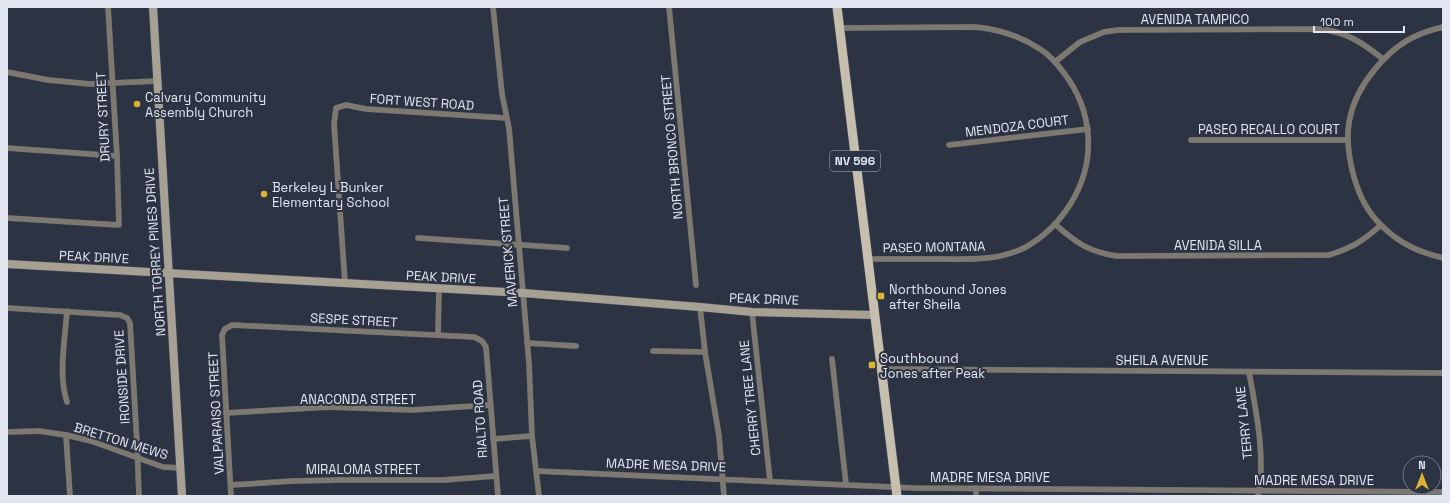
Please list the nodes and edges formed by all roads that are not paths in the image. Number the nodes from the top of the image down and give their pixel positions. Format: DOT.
graph roads {
  1 [pos="108,7"];
  2 [pos="153,7"];
  3 [pos="494,7"];
  4 [pos="669,7"];
  5 [pos="837,7"];
  6 [pos="1443,27"];
  7 [pos="840,28"];
  8 [pos="1383,59"];
  9 [pos="1055,62"];
  10 [pos="7,72"];
  11 [pos="157,81"];
  12 [pos="113,84"];
  13 [pos="506,118"];
  14 [pos="1088,129"];
  15 [pos="1191,140"];
  16 [pos="1348,140"];
  17 [pos="949,145"];
  18 [pos="7,148"];
  19 [pos="117,156"];
  20 [pos="7,218"];
  21 [pos="1056,224"];
  22 [pos="1381,225"];
  23 [pos="418,238"];
  24 [pos="520,245"];
  25 [pos="567,248"];
  26 [pos="1443,258"];
  27 [pos="867,259"];
  28 [pos="7,264"];
  29 [pos="169,273"];
  30 [pos="346,283"];
  31 [pos="696,285"];
  32 [pos="439,289"];
  33 [pos="523,293"];
  34 [pos="700,307"];
  35 [pos="7,308"];
  36 [pos="67,311"];
  37 [pos="752,312"];
  38 [pos="874,315"];
  39 [pos="225,329"];
  40 [pos="438,335"];
  41 [pos="482,341"];
  42 [pos="527,343"];
  43 [pos="576,346"];
  44 [pos="653,351"];
  45 [pos="705,352"];
  46 [pos="832,359"];
  47 [pos="881,369"];
  48 [pos="1250,372"];
  49 [pos="1443,373"];
  50 [pos="67,402"];
  51 [pos="490,405"];
  52 [pos="226,413"];
  53 [pos="7,432"];
  54 [pos="66,435"];
  55 [pos="532,436"];
  56 [pos="493,439"];
  57 [pos="137,459"];
  58 [pos="181,468"];
  59 [pos="536,471"];
  60 [pos="496,476"];
  61 [pos="722,479"];
  62 [pos="770,481"];
  63 [pos="846,484"];
  64 [pos="230,485"];
  65 [pos="976,488"];
  66 [pos="897,491"];
  67 [pos="1443,492"];
  68 [pos="1259,493"];
  69 [pos="70,496"];
  70 [pos="139,496"];
  71 [pos="182,496"];
  72 [pos="231,496"];
  73 [pos="498,496"];
  74 [pos="539,496"];
  75 [pos="724,496"];
  76 [pos="976,496"];
  1 -- 12 [label="street, DRURY STREET"];
  2 -- 11 [label="street, NORTH TORREY PINES DRIVE"];
  3 -- 13 [label="street, MAVERICK STREET"];
  4 -- 31 [label="street, NORTH BRONCO STREET"];
  5 -- 7 [label="main road, NV 596"];
  6 -- 8 [label="street"];
  7 -- 9 [label="street, PASEO MONTANA"];
  7 -- 27 [label="main road, NV 596"];
  8 -- 9 [label="street, AVENIDA TAMPICO"];
  8 -- 16 [label="street"];
  9 -- 14 [label="street, PASEO MONTANA"];
  10 -- 12 [label="street"];
  11 -- 12 [label="street"];
  11 -- 29 [label="street, NORTH TORREY PINES DRIVE"];
  12 -- 19 [label="street, DRURY STREET"];
  13 -- 24 [label="street, MAVERICK STREET"];
  13 -- 30 [label="street, FORT WEST ROAD"];
  14 -- 17 [label="street, MENDOZA COURT"];
  14 -- 21 [label="street, PASEO MONTANA"];
  15 -- 16 [label="street, PASEO RECALLO COURT"];
  16 -- 22 [label="street"];
  18 -- 19 [label="street"];
  19 -- 20 [label="street, DRURY STREET"];
  21 -- 22 [label="street, AVENIDA SILLA"];
  21 -- 27 [label="street, PASEO MONTANA"];
  22 -- 26 [label="street"];
  23 -- 24 [label="street"];
  24 -- 25 [label="street"];
  24 -- 33 [label="street, MAVERICK STREET"];
  27 -- 38 [label="main road, NV 596"];
  28 -- 29 [label="street, PEAK DRIVE"];
  29 -- 30 [label="street, PEAK DRIVE"];
  29 -- 58 [label="street, NORTH TORREY PINES DRIVE"];
  30 -- 32 [label="street, PEAK DRIVE"];
  32 -- 33 [label="street, PEAK DRIVE"];
  32 -- 40 [label="street"];
  33 -- 34 [label="street, PEAK DRIVE"];
  33 -- 42 [label="street, MAVERICK STREET"];
  34 -- 37 [label="street, PEAK DRIVE"];
  34 -- 45 [label="street"];
  35 -- 36 [label="street"];
  36 -- 50 [label="street"];
  36 -- 57 [label="street, IRONSIDE DRIVE"];
  37 -- 38 [label="street, PEAK DRIVE"];
  37 -- 62 [label="street, CHERRY TREE LANE"];
  38 -- 47 [label="main road, NV 596"];
  39 -- 40 [label="street, SESPE STREET"];
  39 -- 52 [label="street, VALPARAISO STREET"];
  40 -- 41 [label="street, SESPE STREET"];
  41 -- 51 [label="street, RIALTO ROAD"];
  42 -- 43 [label="street"];
  42 -- 55 [label="street, MAVERICK STREET"];
  44 -- 45 [label="street"];
  45 -- 61 [label="street"];
  46 -- 63 [label="street"];
  47 -- 48 [label="street, SHEILA AVENUE"];
  47 -- 66 [label="main road, NV 596"];
  48 -- 49 [label="street, SHEILA AVENUE"];
  48 -- 68 [label="street, TERRY LANE"];
  51 -- 52 [label="street, ANACONDA STREET"];
  51 -- 56 [label="street, RIALTO ROAD"];
  52 -- 64 [label="street, VALPARAISO STREET"];
  53 -- 54 [label="street, BRETTON MEWS"];
  54 -- 57 [label="street, BRETTON MEWS"];
  54 -- 69 [label="street"];
  55 -- 56 [label="street"];
  55 -- 59 [label="street, MAVERICK STREET"];
  56 -- 60 [label="street, RIALTO ROAD"];
  57 -- 58 [label="street, BRETTON MEWS"];
  57 -- 70 [label="street, IRONSIDE DRIVE"];
  58 -- 71 [label="street, NORTH TORREY PINES DRIVE"];
  59 -- 61 [label="street, MADRE MESA DRIVE"];
  59 -- 74 [label="street, MAVERICK STREET"];
  60 -- 64 [label="street, MIRALOMA STREET"];
  60 -- 73 [label="street, RIALTO ROAD"];
  61 -- 62 [label="street, MADRE MESA DRIVE"];
  61 -- 75 [label="street"];
  62 -- 63 [label="street, MADRE MESA DRIVE"];
  63 -- 66 [label="street, MADRE MESA DRIVE"];
  64 -- 72 [label="street, VALPARAISO STREET"];
  65 -- 66 [label="street, MADRE MESA DRIVE"];
  65 -- 68 [label="street, MADRE MESA DRIVE"];
  65 -- 76 [label="street"];
  67 -- 68 [label="street, MADRE MESA DRIVE"];
}
